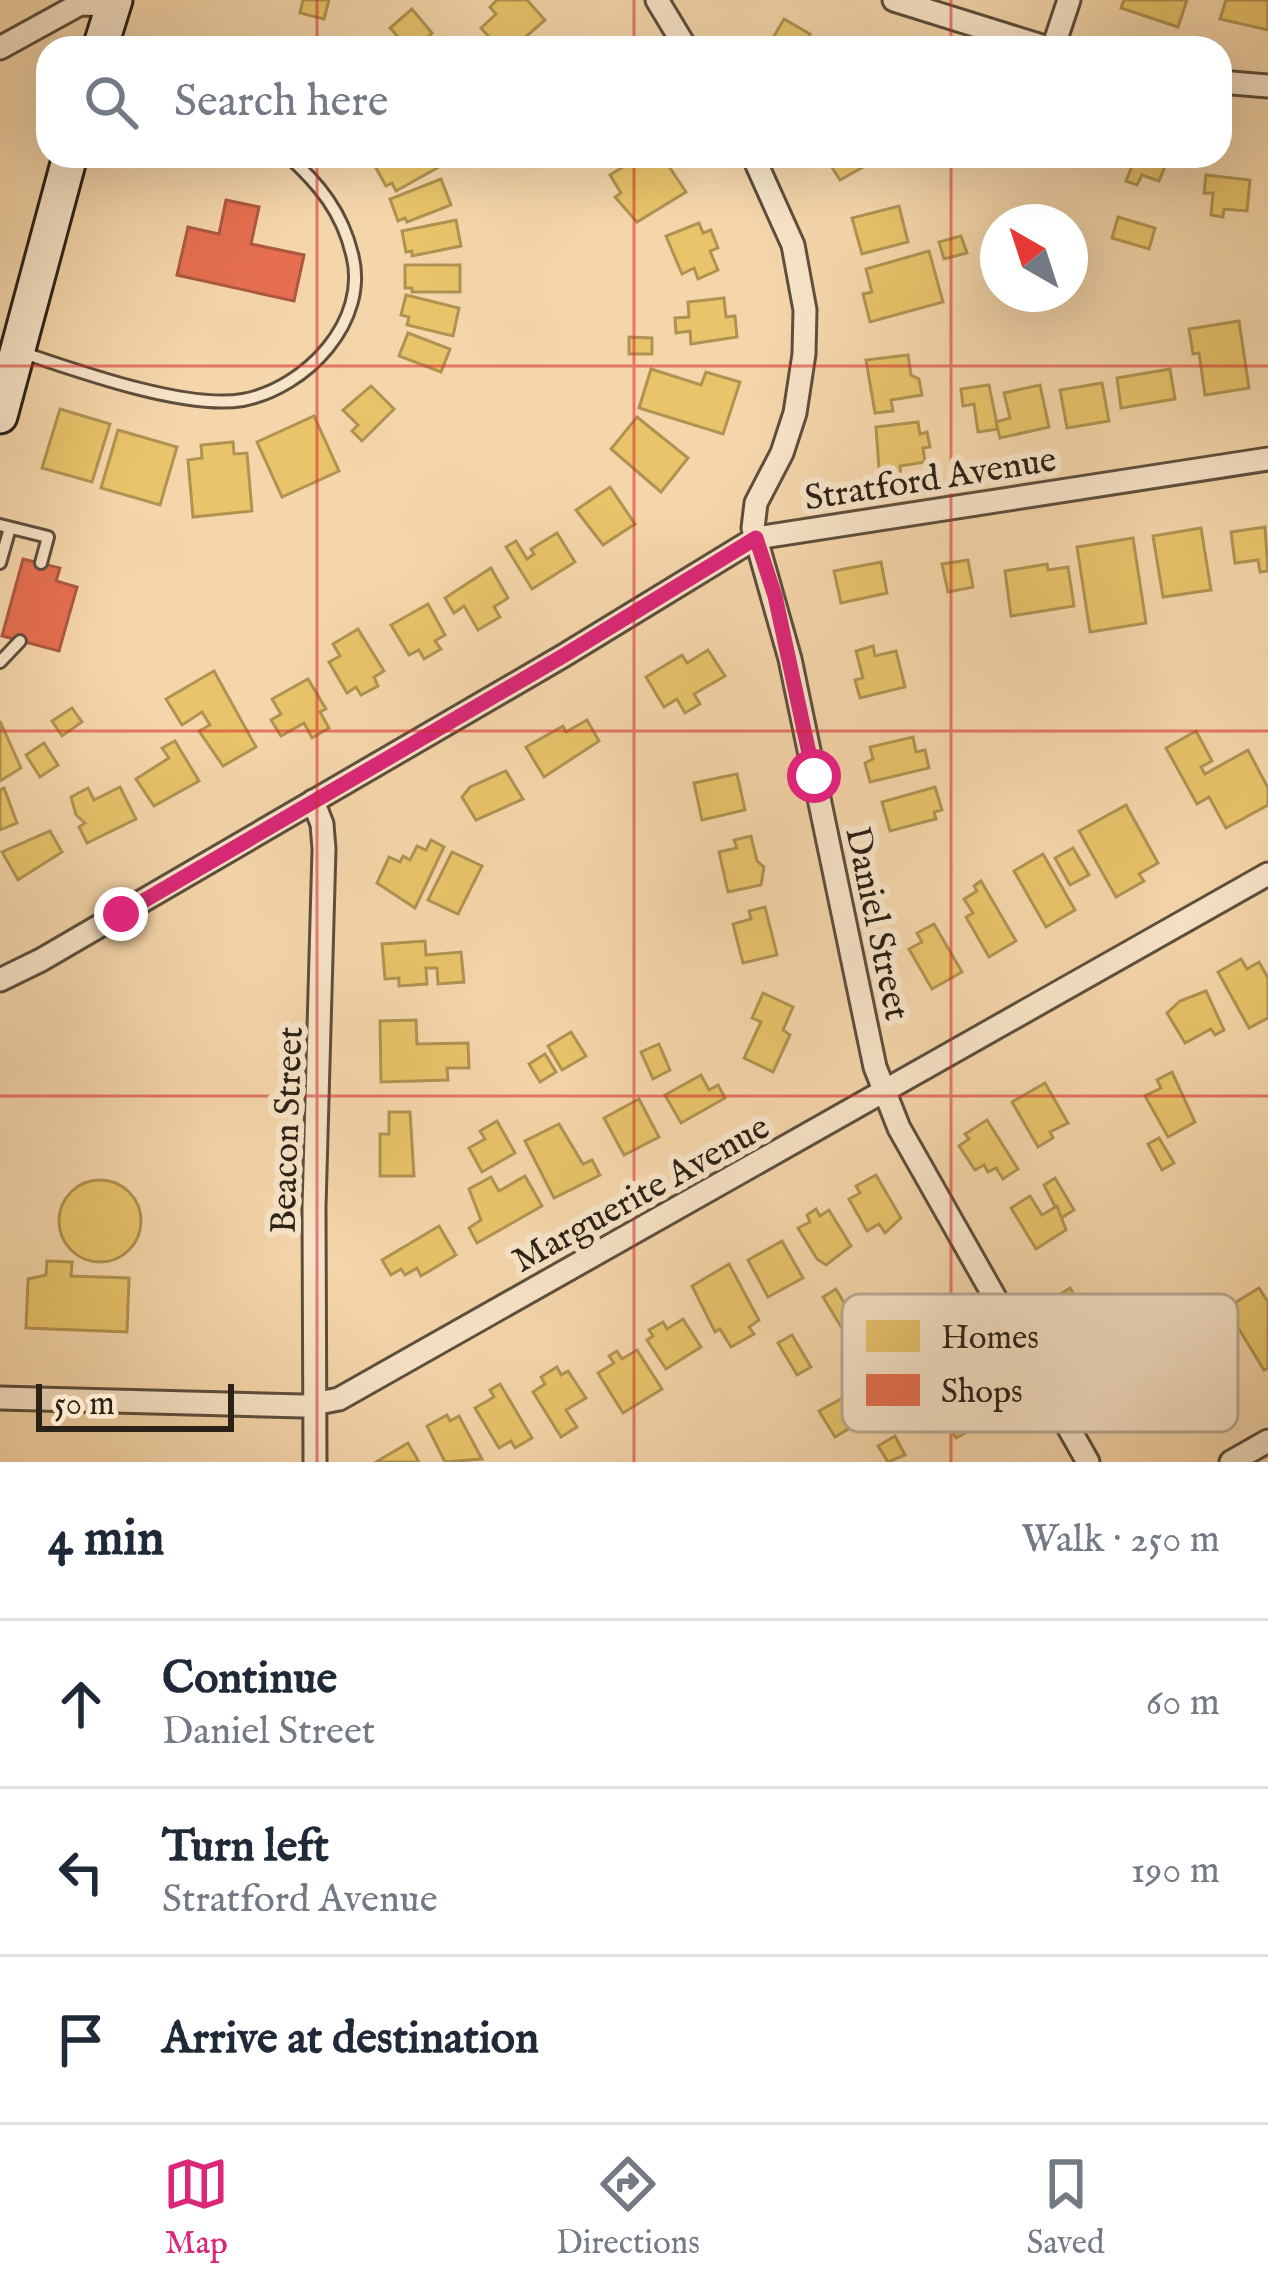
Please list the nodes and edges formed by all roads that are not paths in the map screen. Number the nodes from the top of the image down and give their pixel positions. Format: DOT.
graph roads {
  1 [pos="657,0"];
  2 [pos="894,0"];
  3 [pos="1069,0"];
  4 [pos="114,3"];
  5 [pos="104,36"];
  6 [pos="679,36"];
  7 [pos="1011,36"];
  8 [pos="1055,36"];
  9 [pos="0,48"];
  10 [pos="1232,83"];
  11 [pos="1268,86"];
  12 [pos="67,168"];
  13 [pos="302,168"];
  14 [pos="760,168"];
  15 [pos="18,351"];
  16 [pos="0,416"];
  17 [pos="1268,459"];
  18 [pos="5,527"];
  19 [pos="756,538"];
  20 [pos="0,563"];
  21 [pos="41,563"];
  22 [pos="20,641"];
  23 [pos="0,662"];
  24 [pos="314,802"];
  25 [pos="1268,874"];
  26 [pos="0,980"];
  27 [pos="883,1094"];
  28 [pos="992,1294"];
  29 [pos="0,1398"];
  30 [pos="313,1405"];
  31 [pos="1071,1432"];
  32 [pos="1268,1441"];
  33 [pos="315,1462"];
  34 [pos="1088,1462"];
  35 [pos="1231,1462"];
  1 -- 6 [label="street"];
  2 -- 7 [label="street"];
  3 -- 8 [label="street"];
  4 -- 5 [label="main road"];
  4 -- 9 [label="street"];
  10 -- 11 [label="street"];
  12 -- 15 [label="main road"];
  13 -- 15 [label="lane"];
  14 -- 19 [label="street, Daniel Street"];
  15 -- 16 [label="main road"];
  17 -- 19 [label="street, Stratford Avenue"];
  18 -- 20 [label="lane"];
  18 -- 21 [label="lane"];
  19 -- 24 [label="street, Stratford Avenue"];
  19 -- 27 [label="street, Daniel Street"];
  22 -- 23 [label="lane"];
  24 -- 26 [label="street, Stratford Avenue"];
  24 -- 30 [label="street, Beacon Street"];
  25 -- 27 [label="street, Marguerite Avenue"];
  27 -- 28 [label="street, Daniel Street"];
  27 -- 30 [label="street, Marguerite Avenue"];
  29 -- 30 [label="street, Marguerite Avenue"];
  30 -- 33 [label="street, Beacon Street"];
  31 -- 34 [label="street, Daniel Street"];
  32 -- 35 [label="street"];
}
